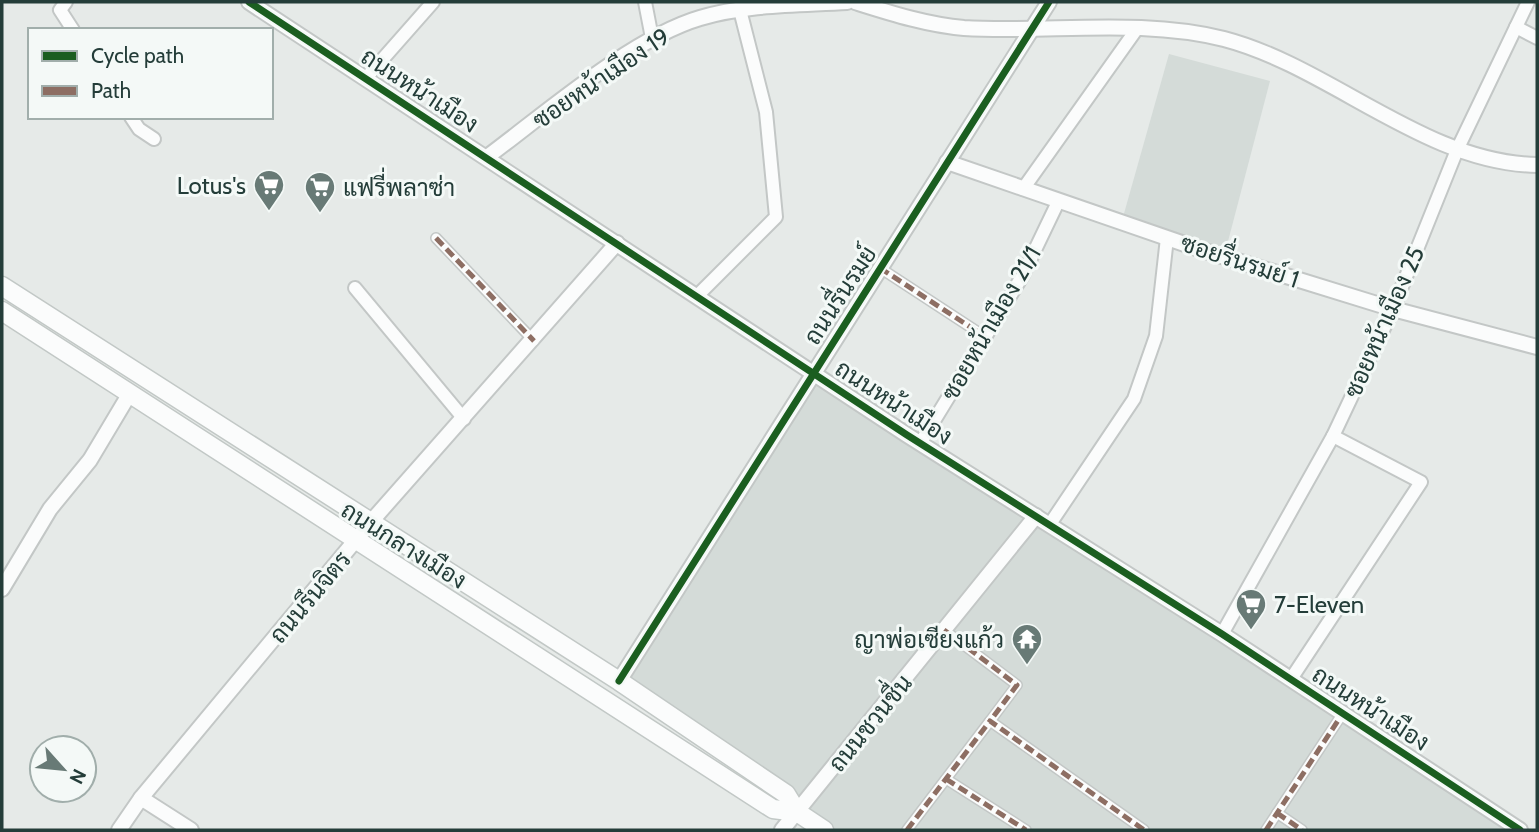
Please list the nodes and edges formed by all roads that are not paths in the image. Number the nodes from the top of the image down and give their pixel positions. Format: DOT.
graph roads {
  1 [pos="66,2"];
  2 [pos="249,2"];
  3 [pos="433,2"];
  4 [pos="645,2"];
  5 [pos="847,2"];
  6 [pos="855,2"];
  7 [pos="1049,2"];
  8 [pos="1528,2"];
  9 [pos="749,6"];
  10 [pos="1516,27"];
  11 [pos="72,28"];
  12 [pos="1031,29"];
  13 [pos="1136,30"];
  14 [pos="652,38"];
  15 [pos="1537,38"];
  16 [pos="366,78"];
  17 [pos="132,119"];
  18 [pos="154,139"];
  19 [pos="1457,150"];
  20 [pos="487,157"];
  21 [pos="947,162"];
  22 [pos="1537,165"];
  23 [pos="1023,189"];
  24 [pos="1058,202"];
  25 [pos="436,238"];
  26 [pos="1167,238"];
  27 [pos="617,243"];
  28 [pos="880,268"];
  29 [pos="2,286"];
  30 [pos="355,288"];
  31 [pos="697,296"];
  32 [pos="1393,309"];
  33 [pos="2,311"];
  34 [pos="984,336"];
  35 [pos="534,341"];
  36 [pos="1537,347"];
  37 [pos="813,372"];
  38 [pos="139,374"];
  39 [pos="130,393"];
  40 [pos="464,419"];
  41 [pos="1333,436"];
  42 [pos="921,442"];
  43 [pos="1036,516"];
  44 [pos="369,524"];
  45 [pos="1050,524"];
  46 [pos="358,539"];
  47 [pos="2,589"];
  48 [pos="944,630"];
  49 [pos="1222,634"];
  50 [pos="1291,679"];
  51 [pos="619,681"];
  52 [pos="605,700"];
  53 [pos="1343,713"];
  54 [pos="990,721"];
  55 [pos="946,779"];
  56 [pos="142,798"];
  57 [pos="797,813"];
  58 [pos="1276,813"];
  59 [pos="119,830"];
  60 [pos="191,830"];
  61 [pos="782,830"];
  62 [pos="824,830"];
  63 [pos="907,830"];
  64 [pos="1026,830"];
  65 [pos="1144,830"];
  66 [pos="1266,830"];
  67 [pos="1302,830"];
  68 [pos="1520,830"];
  1 -- 11 [label="street"];
  2 -- 16 [label="street, ถนนหน้าเมือง"];
  3 -- 16 [label="street"];
  4 -- 14 [label="street"];
  5 -- 9 [label="street, ซอยหน้าเมือง 19"];
  6 -- 12 [label="street"];
  7 -- 12 [label="street, ถนนรื่นรมย์"];
  8 -- 10 [label="street, ซอยหน้าเมือง 25"];
  9 -- 14 [label="street, ซอยหน้าเมือง 19"];
  9 -- 31 [label="street"];
  10 -- 15 [label="street"];
  10 -- 19 [label="street, ซอยหน้าเมือง 25"];
  12 -- 13 [label="street"];
  12 -- 21 [label="street, ถนนรื่นรมย์"];
  13 -- 19 [label="street"];
  13 -- 23 [label="street"];
  14 -- 20 [label="street, ซอยหน้าเมือง 19"];
  16 -- 20 [label="street, ถนนหน้าเมือง"];
  17 -- 18 [label="street"];
  19 -- 22 [label="street"];
  19 -- 32 [label="street, ซอยหน้าเมือง 25"];
  20 -- 27 [label="street, ถนนหน้าเมือง"];
  21 -- 23 [label="street, ซอยรื่นรมย์ 1"];
  21 -- 28 [label="street, ถนนรื่นรมย์"];
  23 -- 24 [label="street, ซอยรื่นรมย์ 1"];
  24 -- 26 [label="street, ซอยรื่นรมย์ 1"];
  24 -- 34 [label="street, ซอยหน้าเมือง 21/1"];
  25 -- 35 [label="street"];
  26 -- 32 [label="street, ซอยรื่นรมย์ 1"];
  26 -- 45 [label="street"];
  27 -- 31 [label="street, ถนนหน้าเมือง"];
  27 -- 35 [label="street, ถนนรึนจิตร"];
  28 -- 34 [label="street"];
  28 -- 37 [label="street, ถนนรื่นรมย์"];
  29 -- 38 [label="main road, ถนนกลางเมือง"];
  30 -- 40 [label="street"];
  31 -- 37 [label="street, ถนนหน้าเมือง"];
  32 -- 36 [label="street, ซอยรื่นรมย์ 1"];
  32 -- 41 [label="street, ซอยหน้าเมือง 25"];
  33 -- 39 [label="main road, ถนนกลางเมือง"];
  34 -- 42 [label="street, ซอยหน้าเมือง 21/1"];
  35 -- 40 [label="street, ถนนรึนจิตร"];
  37 -- 42 [label="street, ถนนหน้าเมือง"];
  37 -- 51 [label="street, ถนนรื่นรมย์"];
  38 -- 39 [label="main road"];
  38 -- 44 [label="main road, ถนนกลางเมือง"];
  39 -- 46 [label="main road, ถนนกลางเมือง"];
  39 -- 47 [label="street"];
  40 -- 44 [label="street, ถนนรึนจิตร"];
  41 -- 49 [label="street, ซอยหน้าเมือง 25"];
  41 -- 50 [label="street"];
  42 -- 43 [label="street, ถนนหน้าเมือง"];
  43 -- 45 [label="street, ถนนหน้าเมือง"];
  43 -- 48 [label="street, ถนนชวนชื่น"];
  44 -- 46 [label="street, ถนนรึนจิตร"];
  44 -- 51 [label="main road, ถนนกลางเมือง"];
  45 -- 49 [label="street, ถนนหน้าเมือง"];
  46 -- 52 [label="main road, ถนนกลางเมือง"];
  46 -- 56 [label="street, ถนนรึนจิตร"];
  48 -- 54 [label="street"];
  48 -- 57 [label="street, ถนนชวนชื่น"];
  49 -- 50 [label="street, ถนนหน้าเมือง"];
  50 -- 53 [label="street, ถนนหน้าเมือง"];
  51 -- 52 [label="main road"];
  51 -- 57 [label="main road, ถนนกลางเมือง"];
  52 -- 57 [label="main road, ถนนกลางเมือง"];
  53 -- 58 [label="street"];
  53 -- 68 [label="street, ถนนหน้าเมือง"];
  54 -- 55 [label="street"];
  54 -- 65 [label="street"];
  55 -- 63 [label="street"];
  55 -- 64 [label="street"];
  56 -- 59 [label="street, ถนนรึนจิตร"];
  56 -- 60 [label="street"];
  57 -- 61 [label="street, ถนนชวนชื่น"];
  57 -- 62 [label="main road, ถนนกลางเมือง"];
  58 -- 66 [label="street"];
  58 -- 67 [label="street"];
}
